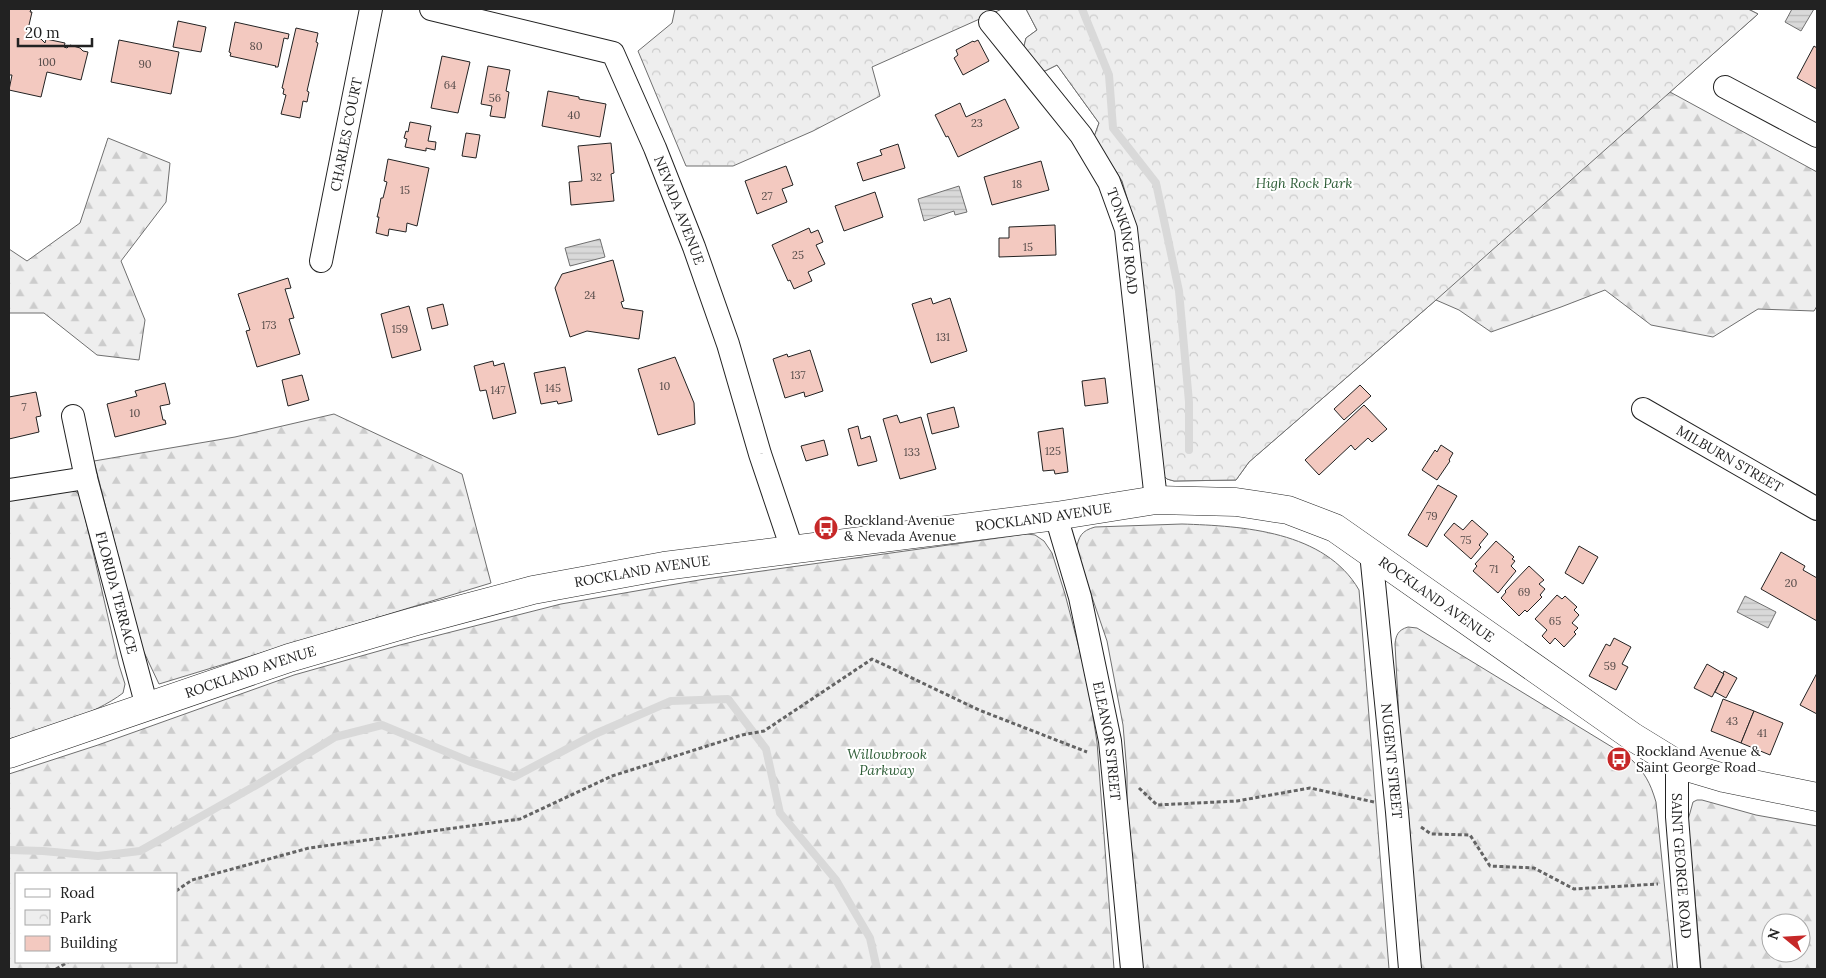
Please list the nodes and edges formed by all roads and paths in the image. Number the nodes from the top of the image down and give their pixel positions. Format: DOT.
graph roads {
  1 [pos="372,9"];
  2 [pos="431,9"];
  3 [pos="990,22"];
  4 [pos="1725,87"];
  5 [pos="1817,136"];
  6 [pos="321,261"];
  7 [pos="1643,409"];
  8 [pos="73,416"];
  9 [pos="86,478"];
  10 [pos="9,490"];
  11 [pos="1156,500"];
  12 [pos="1817,509"];
  13 [pos="1056,516"];
  14 [pos="792,549"];
  15 [pos="1372,553"];
  16 [pos="147,707"];
  17 [pos="1088,752"];
  18 [pos="9,754"];
  19 [pos="1677,764"];
  20 [pos="1136,785"];
  21 [pos="1817,797"];
  22 [pos="1379,803"];
  23 [pos="1417,824"];
  24 [pos="178,890"];
  25 [pos="1659,894"];
  26 [pos="1132,969"];
  27 [pos="1410,969"];
  28 [pos="1689,969"];
  1 -- 6 [label="street, CHARLES COURT"];
  2 -- 14 [label="street, NEVADA AVENUE"];
  3 -- 11 [label="street, TONKING ROAD"];
  4 -- 5 [label="street"];
  7 -- 12 [label="street, MILBURN STREET"];
  8 -- 9 [label="street, FLORIDA TERRACE"];
  9 -- 10 [label="street"];
  9 -- 16 [label="street, FLORIDA TERRACE"];
  11 -- 13 [label="street, ROCKLAND AVENUE"];
  11 -- 15 [label="street, ROCKLAND AVENUE"];
  13 -- 14 [label="street, ROCKLAND AVENUE"];
  13 -- 26 [label="street, ELEANOR STREET"];
  14 -- 16 [label="street, ROCKLAND AVENUE"];
  15 -- 19 [label="street, ROCKLAND AVENUE"];
  15 -- 27 [label="street, NUGENT STREET"];
  16 -- 18 [label="street, ROCKLAND AVENUE"];
  17 -- 24 [label="path"];
  19 -- 21 [label="street, ROCKLAND AVENUE"];
  19 -- 28 [label="street, SAINT GEORGE ROAD"];
  20 -- 22 [label="path"];
  23 -- 25 [label="path"];
}
